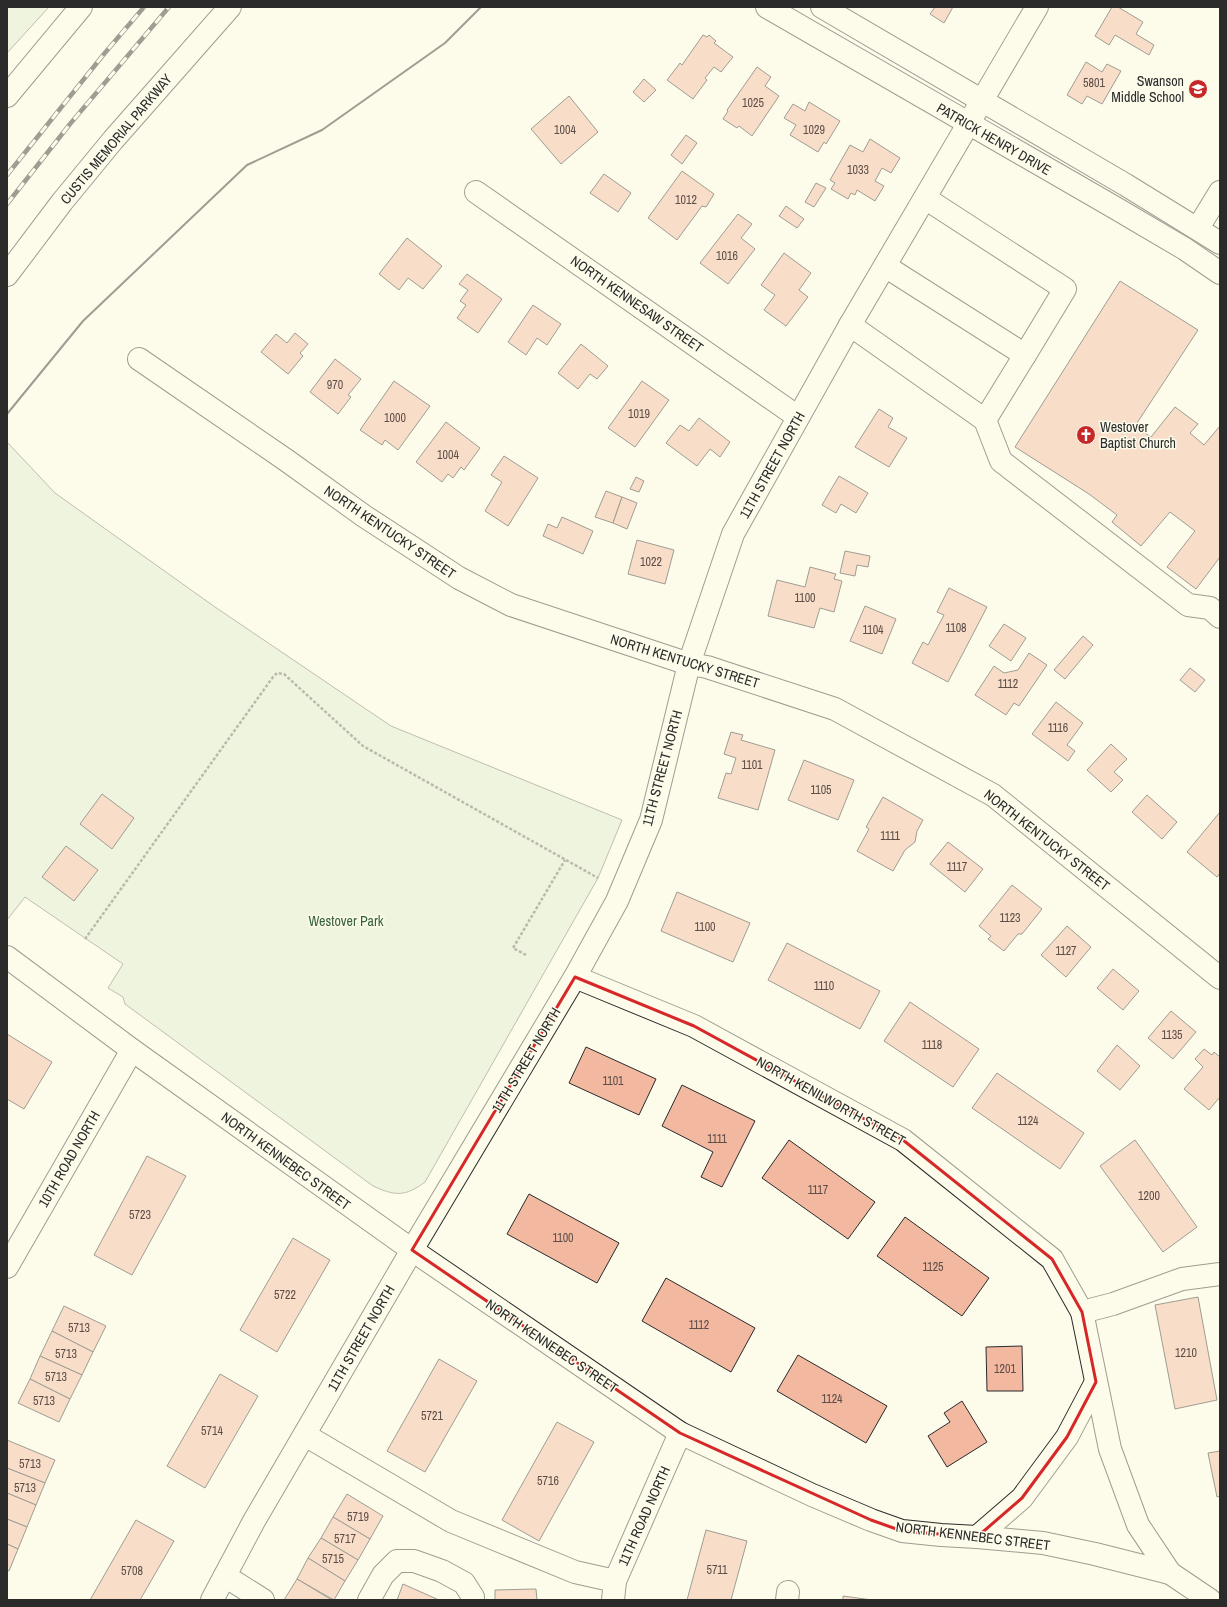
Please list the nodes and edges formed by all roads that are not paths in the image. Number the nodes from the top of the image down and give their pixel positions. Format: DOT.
graph roads {
  1 [pos="81,7"];
  2 [pos="230,7"];
  3 [pos="767,7"];
  4 [pos="822,7"];
  5 [pos="1037,7"];
  6 [pos="7,96"];
  7 [pos="982,101"];
  8 [pos="968,124"];
  9 [pos="476,192"];
  10 [pos="1220,192"];
  11 [pos="925,198"];
  12 [pos="1198,228"];
  13 [pos="1220,243"];
  14 [pos="885,266"];
  15 [pos="1220,273"];
  16 [pos="7,275"];
  17 [pos="850,325"];
  18 [pos="1024,355"];
  19 [pos="139,359"];
  20 [pos="798,417"];
  21 [pos="985,420"];
  22 [pos="1220,617"];
  23 [pos="689,664"];
  24 [pos="7,958"];
  25 [pos="575,977"];
  26 [pos="1220,978"];
  27 [pos="132,1050"];
  28 [pos="412,1250"];
  29 [pos="7,1267"];
  30 [pos="1220,1274"];
  31 [pos="1082,1312"];
  32 [pos="1096,1382"];
  33 [pos="680,1433"];
  34 [pos="305,1435"];
  35 [pos="976,1537"];
  36 [pos="1170,1573"];
  37 [pos="225,1576"];
  38 [pos="614,1590"];
  39 [pos="212,1600"];
  40 [pos="263,1600"];
  41 [pos="369,1600"];
  42 [pos="473,1600"];
  43 [pos="1210,1600"];
  1 -- 6 [label="main road"];
  2 -- 16 [label="main road, CUSTIS MEMORIAL PARKWAY"];
  3 -- 8 [label="main road, PATRICK HENRY DRIVE"];
  4 -- 7 [label="main road, PATRICK HENRY DRIVE"];
  5 -- 7 [label="main road, 11TH STREET NORTH"];
  7 -- 8 [label="main road, 11TH STREET NORTH"];
  7 -- 12 [label="main road, PATRICK HENRY DRIVE"];
  8 -- 11 [label="main road, 11TH STREET NORTH"];
  8 -- 15 [label="main road, PATRICK HENRY DRIVE"];
  9 -- 20 [label="main road, NORTH KENNESAW STREET"];
  10 -- 12 [label="main road"];
  11 -- 14 [label="main road, 11TH STREET NORTH"];
  11 -- 18 [label="main road"];
  12 -- 13 [label="main road, PATRICK HENRY DRIVE"];
  14 -- 17 [label="main road, 11TH STREET NORTH"];
  14 -- 18 [label="main road"];
  17 -- 20 [label="main road, 11TH STREET NORTH"];
  17 -- 21 [label="main road"];
  18 -- 21 [label="main road"];
  19 -- 23 [label="main road, NORTH KENTUCKY STREET"];
  20 -- 23 [label="main road, 11TH STREET NORTH"];
  21 -- 22 [label="main road"];
  23 -- 25 [label="main road, 11TH STREET NORTH"];
  23 -- 26 [label="main road, NORTH KENTUCKY STREET"];
  24 -- 27 [label="main road, NORTH KENNEBEC STREET"];
  25 -- 28 [label="main road, 11TH STREET NORTH"];
  25 -- 31 [label="main road, NORTH KENILWORTH STREET"];
  27 -- 28 [label="main road, NORTH KENNEBEC STREET"];
  27 -- 29 [label="main road, 10TH ROAD NORTH"];
  28 -- 33 [label="main road, NORTH KENNEBEC STREET"];
  28 -- 34 [label="main road, 11TH STREET NORTH"];
  30 -- 31 [label="main road"];
  31 -- 32 [label="main road, NORTH KENILWORTH STREET"];
  32 -- 35 [label="main road"];
  32 -- 36 [label="main road, NORTH KENILWORTH STREET"];
  33 -- 35 [label="main road, NORTH KENNEBEC STREET"];
  33 -- 38 [label="main road, 11TH ROAD NORTH"];
  34 -- 37 [label="main road, 11TH STREET NORTH"];
  34 -- 38 [label="main road"];
  35 -- 36 [label="main road, NORTH KENNEBEC STREET"];
  36 -- 43 [label="main road, NORTH KENILWORTH STREET"];
  37 -- 39 [label="main road, 11TH STREET NORTH"];
  37 -- 40 [label="main road"];
  41 -- 42 [label="main road"];
}
